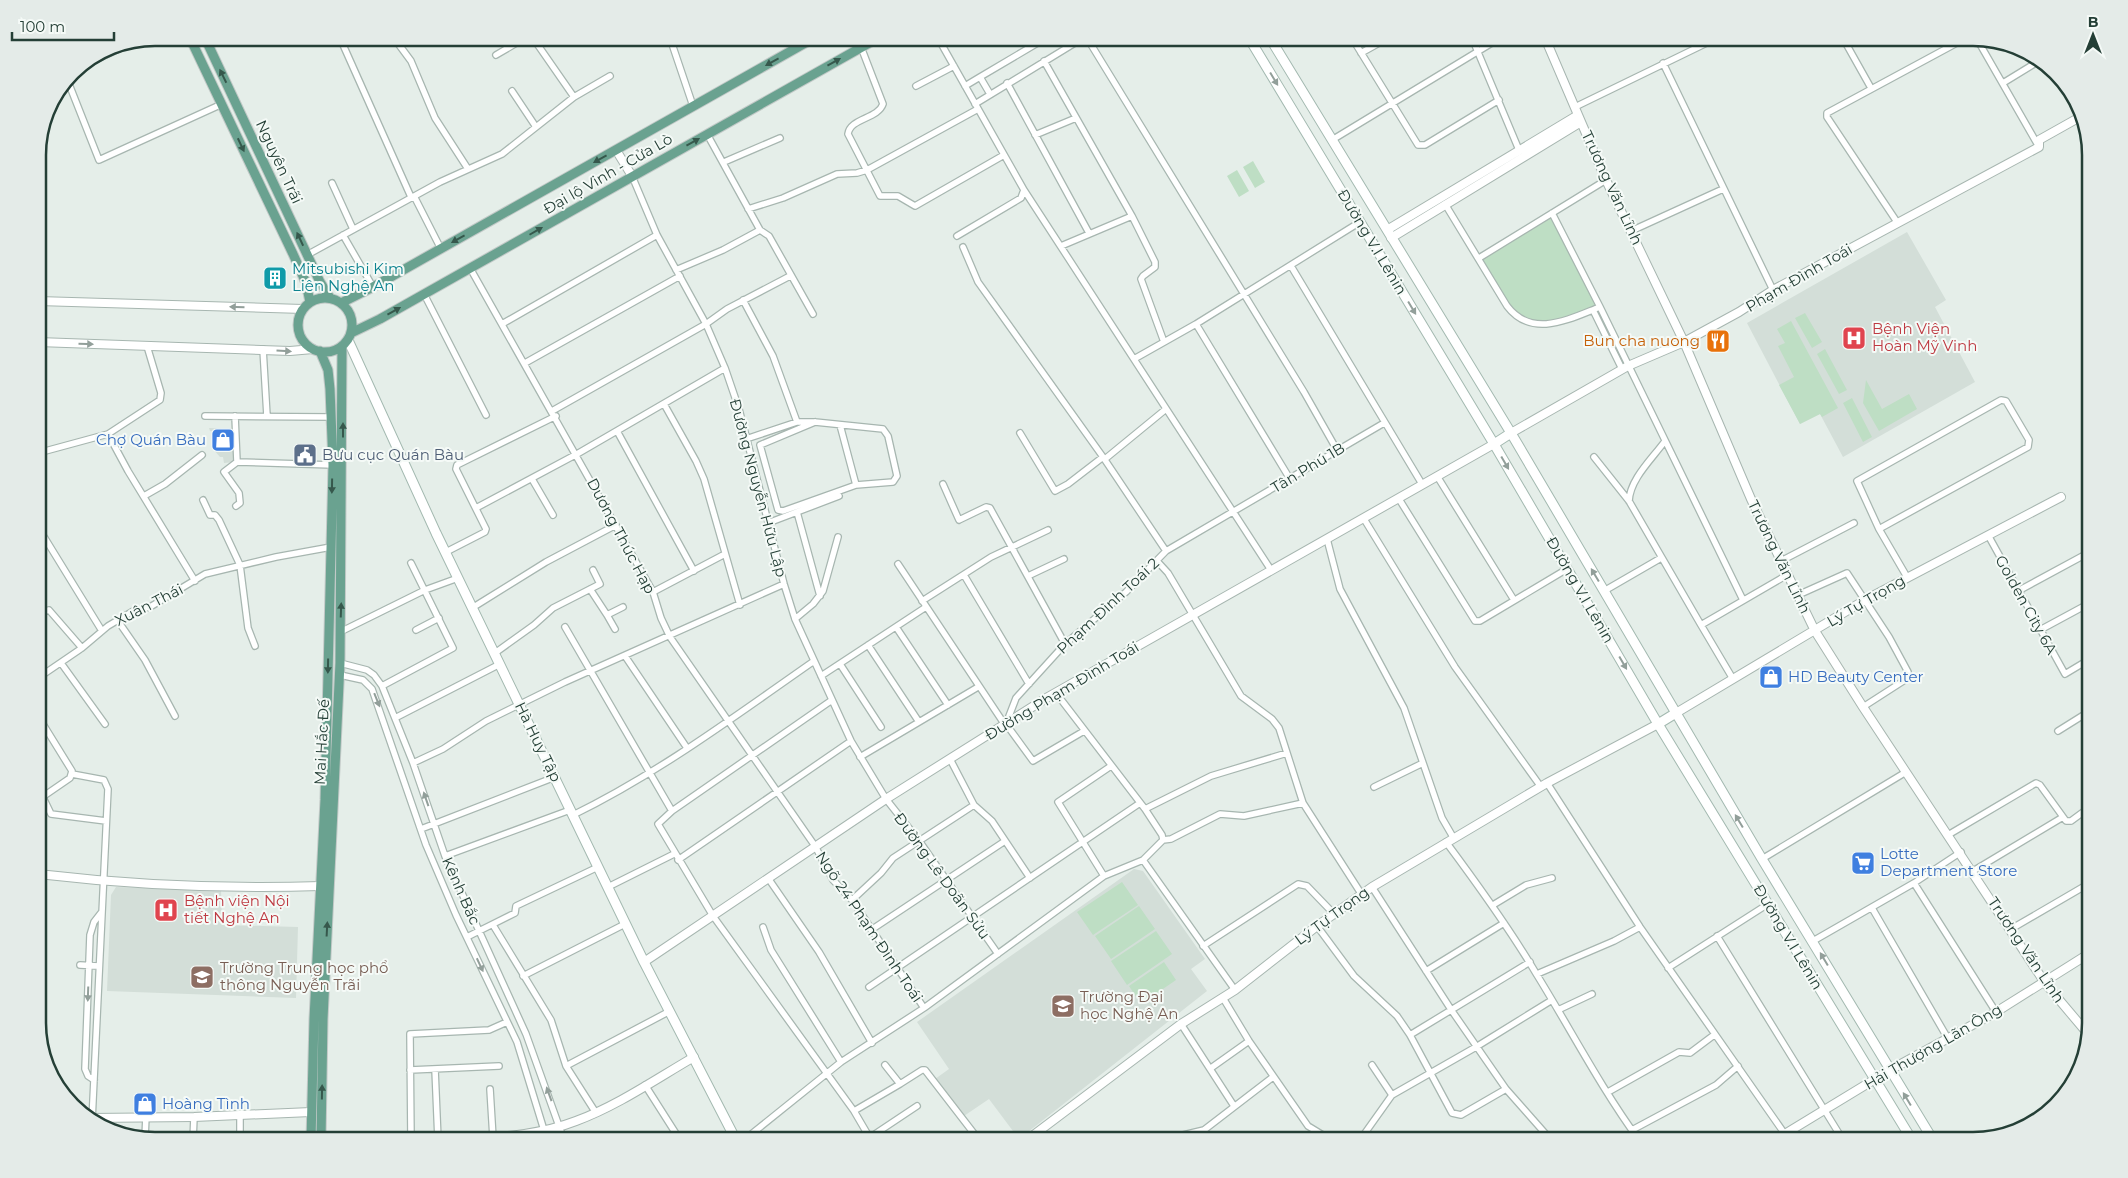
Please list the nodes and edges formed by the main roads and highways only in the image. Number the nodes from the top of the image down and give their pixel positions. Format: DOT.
graph roads {
  1 [pos="194,46"];
  2 [pos="209,46"];
  3 [pos="800,46"];
  4 [pos="864,46"];
  5 [pos="1254,46"];
  6 [pos="1275,46"];
  7 [pos="234,98"];
  8 [pos="222,104"];
  9 [pos="1376,212"];
  10 [pos="1360,222"];
  11 [pos="330,298"];
  12 [pos="341,302"];
  13 [pos="306,306"];
  14 [pos="347,340"];
  15 [pos="317,350"];
  16 [pos="1511,434"];
  17 [pos="1494,444"];
  18 [pos="1676,713"];
  19 [pos="1658,724"];
  20 [pos="329,810"];
  21 [pos="318,1019"];
  22 [pos="311,1132"];
  23 [pos="321,1132"];
  24 [pos="732,1132"];
  25 [pos="1907,1132"];
  26 [pos="1928,1132"];
  1 -- 8 [label="main road"];
  7 -- 2 [label="main road, Nguyên Trãi, one-way"];
  3 -- 12 [label="main road, Đại lộ Vinh - Cửa Lò, one-way"];
  14 -- 4 [label="main road, Đại lộ Vinh - Cửa Lò, one-way"];
  5 -- 10 [label="main road, Đường V.I Lênin, one-way"];
  6 -- 9 [label="main road, Đường V.I Lênin"];
  7 -- 8 [label="main road"];
  11 -- 7 [label="main road, Nguyên Trãi, one-way"];
  8 -- 13 [label="main road, one-way"];
  9 -- 10 [label="main road"];
  9 -- 16 [label="main road, Đường V.I Lênin"];
  10 -- 17 [label="main road, Đường V.I Lênin, one-way"];
  11 -- 12 [label="main road"];
  11 -- 13 [label="main road"];
  12 -- 14 [label="main road"];
  13 -- 15 [label="main road"];
  14 -- 15 [label="main road"];
  20 -- 14 [label="main road, Mai Hắc Đế, one-way"];
  14 -- 24 [label="main road, Hà Huy Tập"];
  15 -- 20 [label="main road, Mai Hắc Đế, one-way"];
  16 -- 17 [label="main road"];
  18 -- 16 [label="main road, Đường V.I Lênin, one-way"];
  17 -- 19 [label="main road, Đường V.I Lênin, one-way"];
  18 -- 19 [label="main road"];
  26 -- 18 [label="main road, Đường V.I Lênin, one-way"];
  19 -- 25 [label="main road, Đường V.I Lênin"];
  21 -- 20 [label="main road, Mai Hắc Đế, one-way"];
  20 -- 21 [label="main road, Mai Hắc Đế"];
  21 -- 22 [label="main road, Mai Hắc Đế"];
  23 -- 21 [label="main road, Mai Hắc Đế, one-way"];
}
